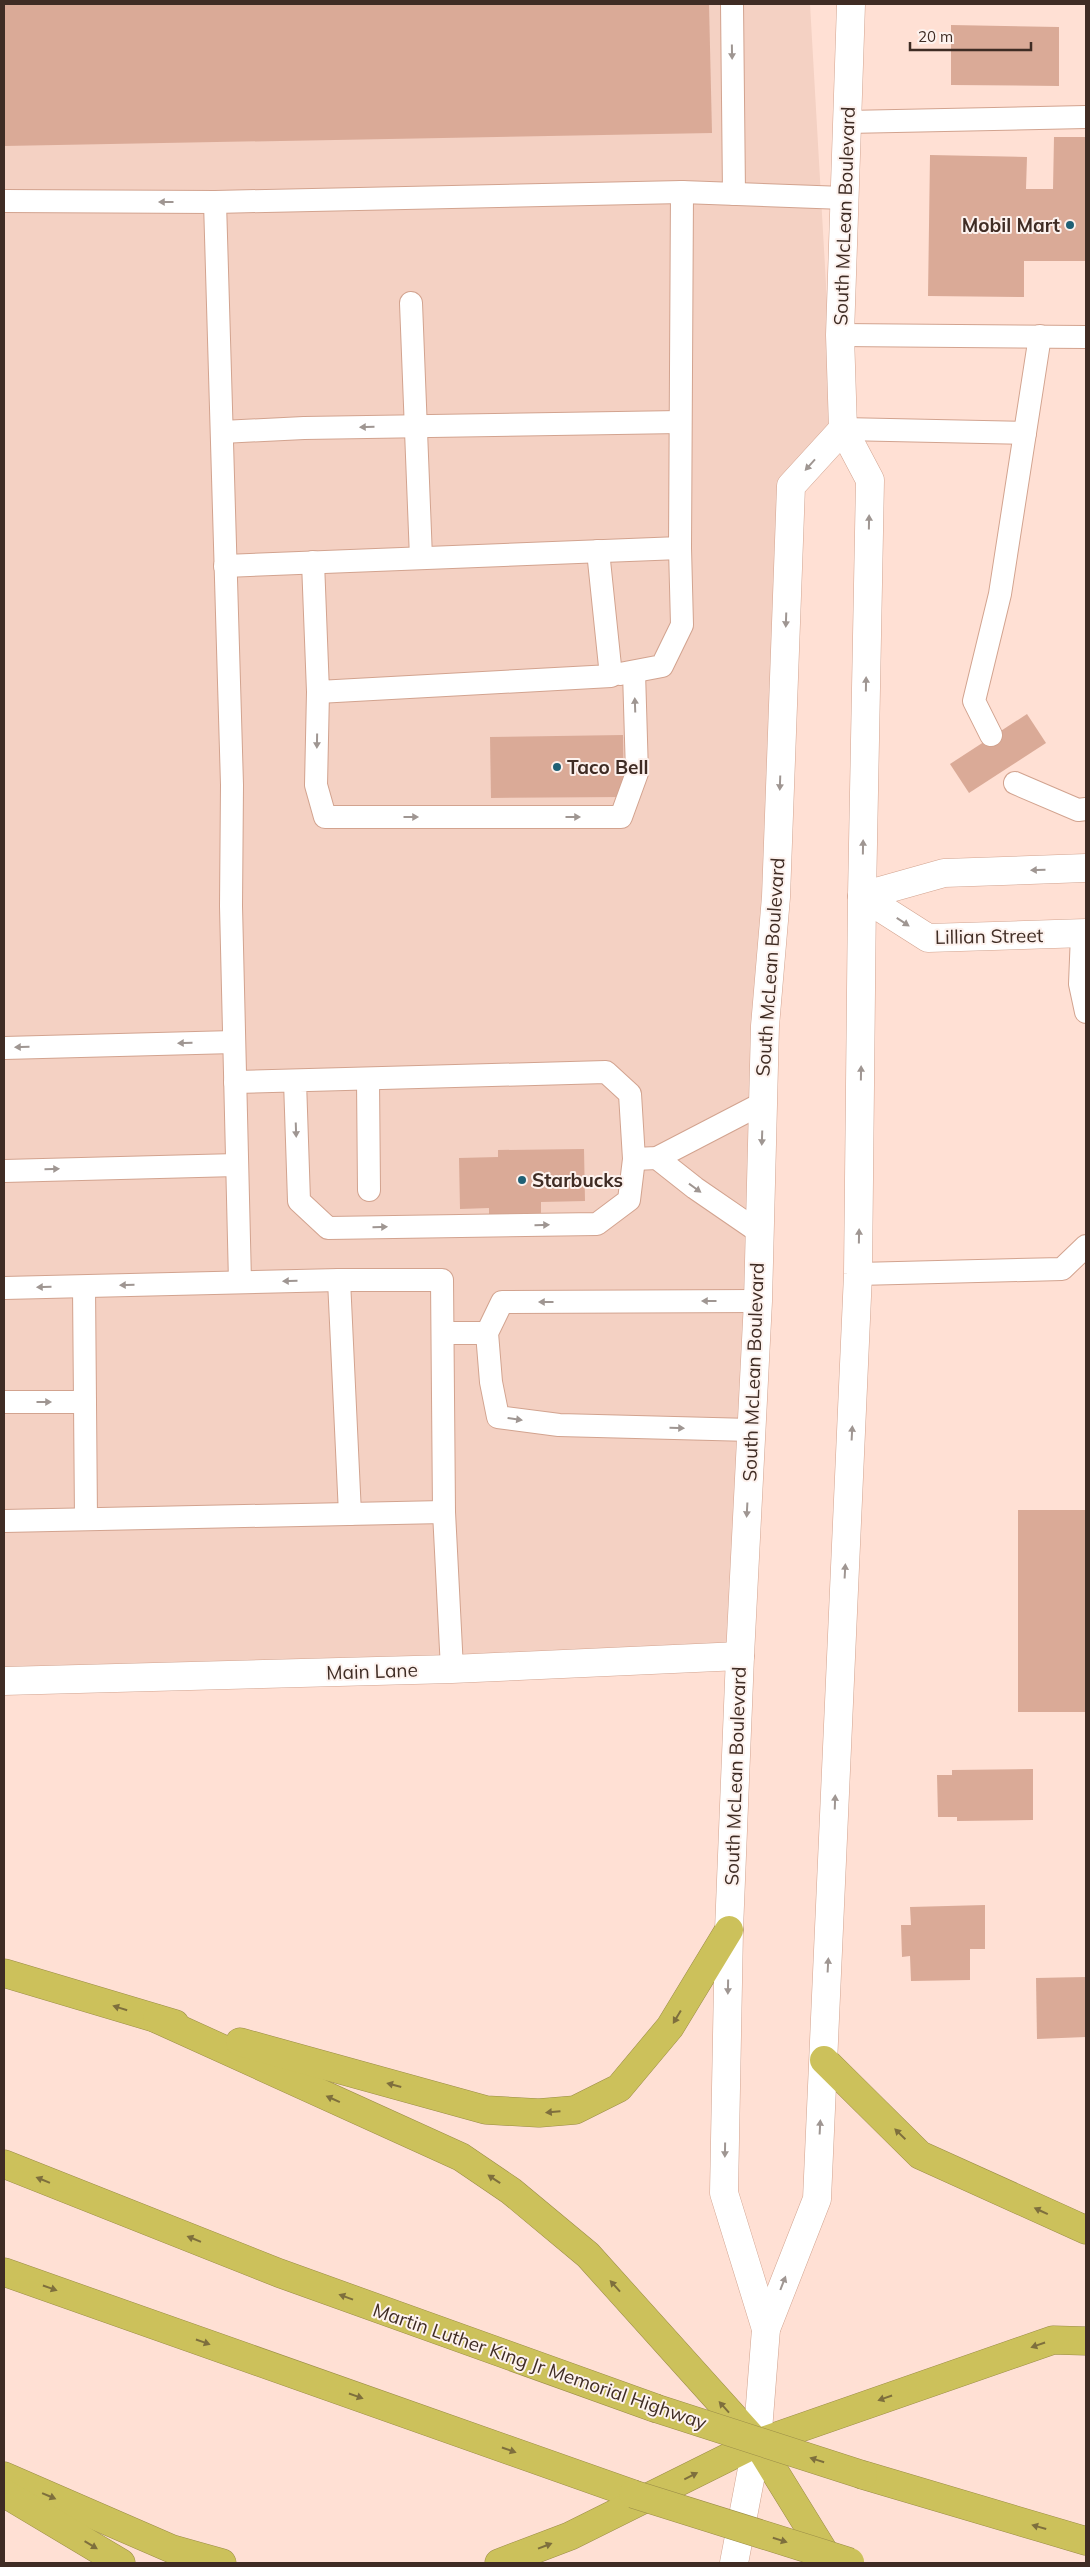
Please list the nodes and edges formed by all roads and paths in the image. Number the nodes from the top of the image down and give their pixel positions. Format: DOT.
graph roads {
  1 [pos="732,4"];
  2 [pos="851,4"];
  3 [pos="1086,118"];
  4 [pos="847,122"];
  5 [pos="682,192"];
  6 [pos="734,194"];
  7 [pos="844,198"];
  8 [pos="4,201"];
  9 [pos="215,202"];
  10 [pos="411,303"];
  11 [pos="840,335"];
  12 [pos="1040,336"];
  13 [pos="1086,337"];
  14 [pos="680,422"];
  15 [pos="416,426"];
  16 [pos="843,429"];
  17 [pos="222,432"];
  18 [pos="1025,433"];
  19 [pos="680,548"];
  20 [pos="598,552"];
  21 [pos="421,558"];
  22 [pos="313,562"];
  23 [pos="225,566"];
  24 [pos="634,672"];
  25 [pos="611,676"];
  26 [pos="318,692"];
  27 [pos="991,735"];
  28 [pos="1015,783"];
  29 [pos="1086,810"];
  30 [pos="1086,868"];
  31 [pos="862,896"];
  32 [pos="1084,933"];
  33 [pos="1086,1012"];
  34 [pos="234,1042"];
  35 [pos="4,1048"];
  36 [pos="368,1080"];
  37 [pos="295,1081"];
  38 [pos="235,1082"];
  39 [pos="762,1103"];
  40 [pos="657,1158"];
  41 [pos="634,1159"];
  42 [pos="237,1165"];
  43 [pos="4,1171"];
  44 [pos="369,1190"];
  45 [pos="759,1232"];
  46 [pos="1086,1246"];
  47 [pos="858,1274"];
  48 [pos="338,1280"];
  49 [pos="240,1282"];
  50 [pos="84,1286"];
  51 [pos="4,1288"];
  52 [pos="758,1301"];
  53 [pos="443,1332"];
  54 [pos="487,1332"];
  55 [pos="4,1402"];
  56 [pos="85,1402"];
  57 [pos="751,1430"];
  58 [pos="444,1512"];
  59 [pos="350,1514"];
  60 [pos="86,1519"];
  61 [pos="4,1521"];
  62 [pos="740,1656"];
  63 [pos="452,1669"];
  64 [pos="4,1681"];
  65 [pos="729,1930"];
  66 [pos="4,1973"];
  67 [pos="157,2019"];
  68 [pos="824,2060"];
  69 [pos="4,2164"];
  70 [pos="1086,2230"];
  71 [pos="4,2272"];
  72 [pos="766,2329"];
  73 [pos="1086,2341"];
  74 [pos="756,2443"];
  75 [pos="4,2476"];
  76 [pos="4,2493"];
  77 [pos="1086,2541"];
  78 [pos="121,2563"];
  79 [pos="222,2563"];
  80 [pos="499,2563"];
  81 [pos="734,2563"];
  82 [pos="845,2563"];
  1 -- 6 [label="lane, one-way"];
  2 -- 4 [label="main road, South McLean Boulevard"];
  3 -- 4 [label="lane"];
  4 -- 7 [label="main road, South McLean Boulevard"];
  5 -- 6 [label="lane"];
  5 -- 9 [label="lane"];
  5 -- 14 [label="lane"];
  6 -- 7 [label="lane"];
  7 -- 11 [label="main road, South McLean Boulevard"];
  9 -- 8 [label="lane, one-way"];
  9 -- 17 [label="lane"];
  10 -- 15 [label="lane"];
  11 -- 12 [label="lane"];
  11 -- 16 [label="main road, South McLean Boulevard"];
  12 -- 13 [label="lane"];
  12 -- 18 [label="lane"];
  14 -- 15 [label="lane"];
  14 -- 19 [label="lane"];
  15 -- 17 [label="lane, one-way"];
  15 -- 21 [label="lane"];
  16 -- 18 [label="lane"];
  31 -- 16 [label="main road, South McLean Boulevard, one-way"];
  16 -- 39 [label="main road, South McLean Boulevard, one-way"];
  17 -- 23 [label="lane"];
  18 -- 27 [label="lane"];
  19 -- 20 [label="lane"];
  19 -- 24 [label="lane"];
  20 -- 21 [label="lane"];
  20 -- 25 [label="lane"];
  21 -- 22 [label="lane"];
  22 -- 23 [label="lane"];
  22 -- 26 [label="lane"];
  23 -- 34 [label="lane"];
  24 -- 25 [label="lane"];
  26 -- 24 [label="lane, one-way"];
  25 -- 26 [label="lane"];
  28 -- 29 [label="lane"];
  30 -- 31 [label="main road, one-way"];
  31 -- 32 [label="main road, Lillian Street, one-way"];
  47 -- 31 [label="main road, South McLean Boulevard, one-way"];
  32 -- 33 [label="lane"];
  34 -- 35 [label="lane, one-way"];
  34 -- 38 [label="lane"];
  36 -- 37 [label="lane"];
  36 -- 41 [label="lane"];
  36 -- 44 [label="lane"];
  37 -- 38 [label="lane"];
  37 -- 41 [label="lane, one-way"];
  38 -- 42 [label="lane"];
  39 -- 40 [label="lane"];
  39 -- 45 [label="main road, South McLean Boulevard, one-way"];
  40 -- 41 [label="lane"];
  40 -- 45 [label="lane, one-way"];
  43 -- 42 [label="lane, one-way"];
  42 -- 49 [label="lane"];
  45 -- 52 [label="main road, South McLean Boulevard"];
  46 -- 47 [label="lane"];
  68 -- 47 [label="main road, South McLean Boulevard, one-way"];
  48 -- 49 [label="lane, one-way"];
  48 -- 53 [label="lane"];
  48 -- 59 [label="lane"];
  49 -- 50 [label="lane, one-way"];
  50 -- 51 [label="lane, one-way"];
  50 -- 56 [label="lane"];
  52 -- 54 [label="lane, one-way"];
  52 -- 57 [label="main road, South McLean Boulevard"];
  53 -- 54 [label="lane"];
  53 -- 58 [label="lane"];
  54 -- 57 [label="lane, one-way"];
  55 -- 56 [label="lane, one-way"];
  56 -- 60 [label="lane"];
  57 -- 62 [label="main road, South McLean Boulevard, one-way"];
  58 -- 59 [label="lane"];
  58 -- 63 [label="lane"];
  59 -- 60 [label="lane"];
  60 -- 61 [label="lane"];
  62 -- 63 [label="main road, Main Lane"];
  62 -- 65 [label="main road, South McLean Boulevard"];
  63 -- 64 [label="main road, Main Lane"];
  65 -- 67 [label="highway, one-way"];
  65 -- 72 [label="main road, South McLean Boulevard, one-way"];
  67 -- 66 [label="highway, one-way"];
  74 -- 67 [label="highway, one-way"];
  70 -- 68 [label="highway, one-way"];
  72 -- 68 [label="main road, South McLean Boulevard, one-way"];
  77 -- 69 [label="highway, Martin Luther King Jr Memorial Highway, one-way, bridge"];
  71 -- 82 [label="highway, one-way, bridge"];
  72 -- 74 [label="main road, South McLean Boulevard"];
  73 -- 74 [label="highway, one-way"];
  80 -- 74 [label="highway, one-way"];
  74 -- 81 [label="main road, South McLean Boulevard"];
  74 -- 82 [label="highway"];
  75 -- 79 [label="highway, one-way"];
  76 -- 78 [label="highway, one-way"];
}
